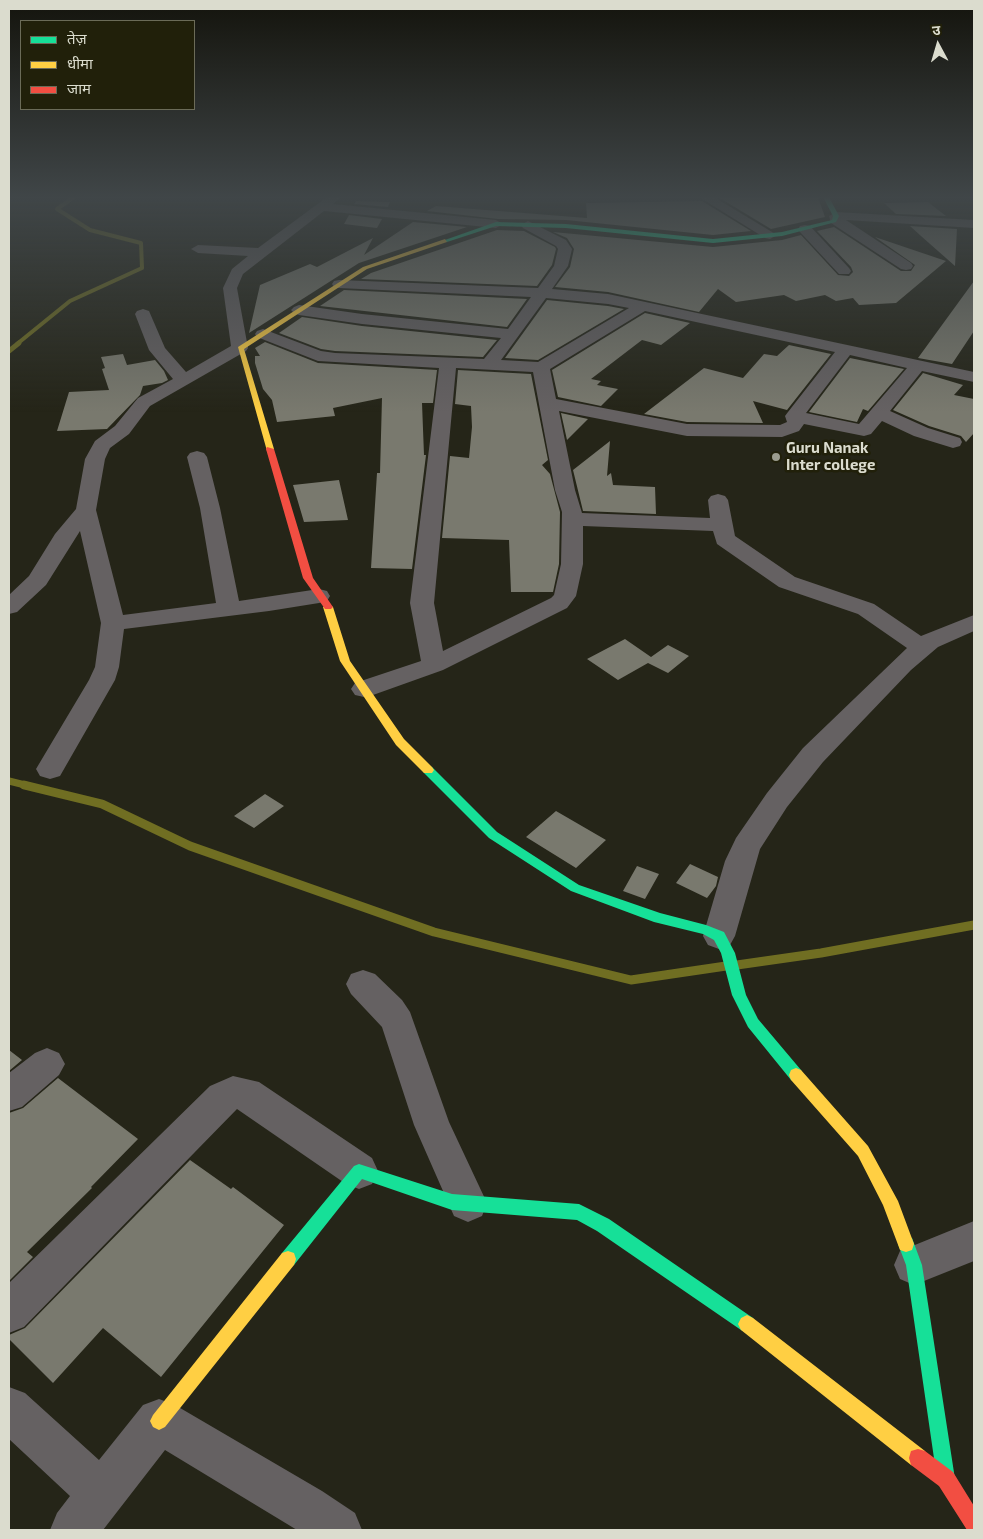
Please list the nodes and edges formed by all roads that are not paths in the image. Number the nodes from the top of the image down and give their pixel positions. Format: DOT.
graph roads {
  1 [pos="240,269"];
  2 [pos="364,269"];
  3 [pos="559,269"];
  4 [pos="339,284"];
  5 [pos="542,293"];
  6 [pos="643,306"];
  7 [pos="300,310"];
  8 [pos="143,314"];
  9 [pos="263,334"];
  10 [pos="512,334"];
  11 [pos="240,348"];
  12 [pos="846,349"];
  13 [pos="448,363"];
  14 [pos="489,365"];
  15 [pos="918,365"];
  16 [pos="541,367"];
  17 [pos="974,377"];
  18 [pos="184,380"];
  19 [pos="548,403"];
  20 [pos="878,412"];
  21 [pos="794,416"];
  22 [pos="953,442"];
  23 [pos="197,457"];
  24 [pos="718,500"];
  25 [pos="86,510"];
  26 [pos="572,519"];
  27 [pos="722,525"];
  28 [pos="319,596"];
  29 [pos="9,607"];
  30 [pos="229,609"];
  31 [pos="974,622"];
  32 [pos="113,623"];
  33 [pos="922,648"];
  34 [pos="434,665"];
  35 [pos="364,689"];
  36 [pos="50,768"];
  37 [pos="724,945"];
  38 [pos="363,984"];
  39 [pos="47,1064"];
  40 [pos="9,1095"];
  41 [pos="359,1171"];
  42 [pos="468,1203"];
  43 [pos="974,1241"];
  44 [pos="914,1265"];
  45 [pos="9,1312"];
  46 [pos="9,1409"];
  47 [pos="159,1422"];
  48 [pos="946,1479"];
  49 [pos="101,1493"];
  50 [pos="974,1522"];
  51 [pos="74,1530"];
  52 [pos="338,1530"];
  1 -- 11 [label="street"];
  2 -- 4 [label="street"];
  3 -- 5 [label="street"];
  4 -- 5 [label="street"];
  4 -- 7 [label="street"];
  5 -- 6 [label="street"];
  5 -- 10 [label="street"];
  6 -- 12 [label="street"];
  6 -- 16 [label="street"];
  7 -- 9 [label="street"];
  7 -- 10 [label="street"];
  8 -- 18 [label="street"];
  9 -- 11 [label="street"];
  9 -- 13 [label="street"];
  10 -- 14 [label="street"];
  11 -- 18 [label="street"];
  11 -- 28 [label="street"];
  12 -- 15 [label="street"];
  12 -- 21 [label="street"];
  13 -- 14 [label="street"];
  13 -- 34 [label="street"];
  14 -- 16 [label="street"];
  15 -- 17 [label="street"];
  15 -- 20 [label="street"];
  16 -- 19 [label="street"];
  18 -- 25 [label="street"];
  19 -- 21 [label="street"];
  19 -- 26 [label="street"];
  20 -- 21 [label="street"];
  20 -- 22 [label="street"];
  23 -- 30 [label="street"];
  24 -- 27 [label="street"];
  25 -- 29 [label="street"];
  25 -- 32 [label="street"];
  26 -- 27 [label="street"];
  26 -- 34 [label="street"];
  27 -- 33 [label="street"];
  28 -- 30 [label="street"];
  28 -- 35 [label="street"];
  30 -- 32 [label="street"];
  31 -- 33 [label="street"];
  32 -- 36 [label="street"];
  33 -- 37 [label="street"];
  34 -- 35 [label="street"];
  35 -- 37 [label="street"];
  37 -- 44 [label="street"];
  38 -- 42 [label="street"];
  39 -- 40 [label="street"];
  41 -- 42 [label="street"];
  41 -- 45 [label="street"];
  41 -- 47 [label="street"];
  42 -- 48 [label="street"];
  43 -- 44 [label="street"];
  44 -- 48 [label="street"];
  46 -- 49 [label="street"];
  47 -- 49 [label="street"];
  47 -- 52 [label="street"];
  48 -- 50 [label="street"];
  49 -- 51 [label="street"];
}
